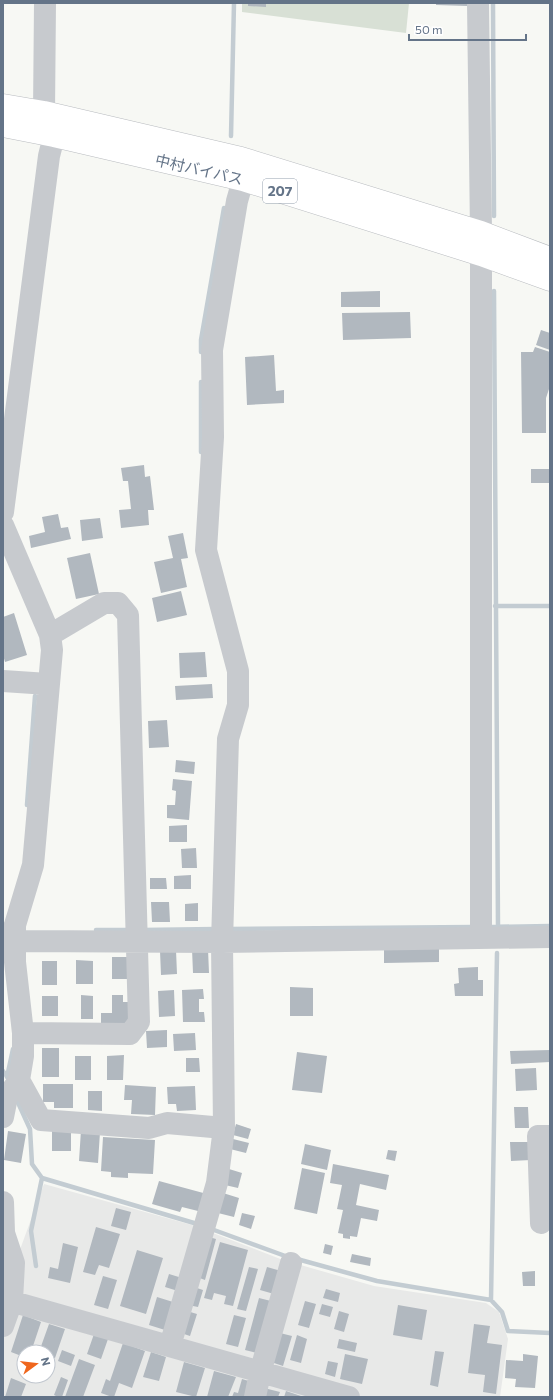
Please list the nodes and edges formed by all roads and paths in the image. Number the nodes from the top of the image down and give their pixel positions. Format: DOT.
graph roads {
  1 [pos="45,3"];
  2 [pos="478,3"];
  3 [pos="3,104"];
  4 [pos="44,112"];
  5 [pos="3,126"];
  6 [pos="54,136"];
  7 [pos="243,180"];
  8 [pos="481,232"];
  9 [pos="481,255"];
  10 [pos="550,258"];
  11 [pos="550,280"];
  12 [pos="3,512"];
  13 [pos="3,525"];
  14 [pos="50,635"];
  15 [pos="3,681"];
  16 [pos="48,684"];
  17 [pos="481,928"];
  18 [pos="138,931"];
  19 [pos="15,933"];
  20 [pos="550,936"];
  21 [pos="222,942"];
  22 [pos="23,1033"];
  23 [pos="13,1088"];
  24 [pos="3,1117"];
  25 [pos="224,1128"];
  26 [pos="550,1136"];
  27 [pos="3,1202"];
  28 [pos="541,1223"];
  29 [pos="3,1231"];
  30 [pos="291,1263"];
  31 [pos="8,1300"];
  32 [pos="3,1326"];
  33 [pos="170,1346"];
  34 [pos="260,1373"];
  35 [pos="255,1397"];
  36 [pos="349,1397"];
  1 -- 4 [label="street"];
  2 -- 8 [label="street"];
  3 -- 4 [label="highway, 中村バイパス / 207"];
  4 -- 8 [label="highway, 中村バイパス / 207"];
  5 -- 6 [label="highway, 中村バイパス / 207"];
  6 -- 7 [label="highway, 中村バイパス / 207"];
  6 -- 12 [label="street"];
  7 -- 9 [label="highway, 中村バイパス / 207"];
  7 -- 21 [label="street"];
  8 -- 10 [label="highway, 中村バイパス / 207"];
  9 -- 11 [label="highway, 中村バイパス / 207"];
  9 -- 17 [label="street"];
  13 -- 14 [label="street"];
  14 -- 16 [label="street"];
  14 -- 18 [label="street"];
  15 -- 16 [label="street"];
  16 -- 19 [label="street"];
  17 -- 20 [label="street"];
  17 -- 21 [label="street"];
  18 -- 19 [label="street"];
  18 -- 21 [label="street"];
  18 -- 22 [label="street"];
  19 -- 22 [label="street"];
  21 -- 25 [label="street"];
  22 -- 23 [label="street"];
  23 -- 24 [label="street"];
  23 -- 25 [label="street"];
  25 -- 33 [label="street"];
  26 -- 28 [label="street"];
  27 -- 29 [label="street"];
  29 -- 31 [label="street"];
  30 -- 34 [label="street"];
  31 -- 32 [label="street"];
  31 -- 33 [label="street"];
  33 -- 34 [label="street"];
  34 -- 35 [label="street"];
  34 -- 36 [label="street"];
}
